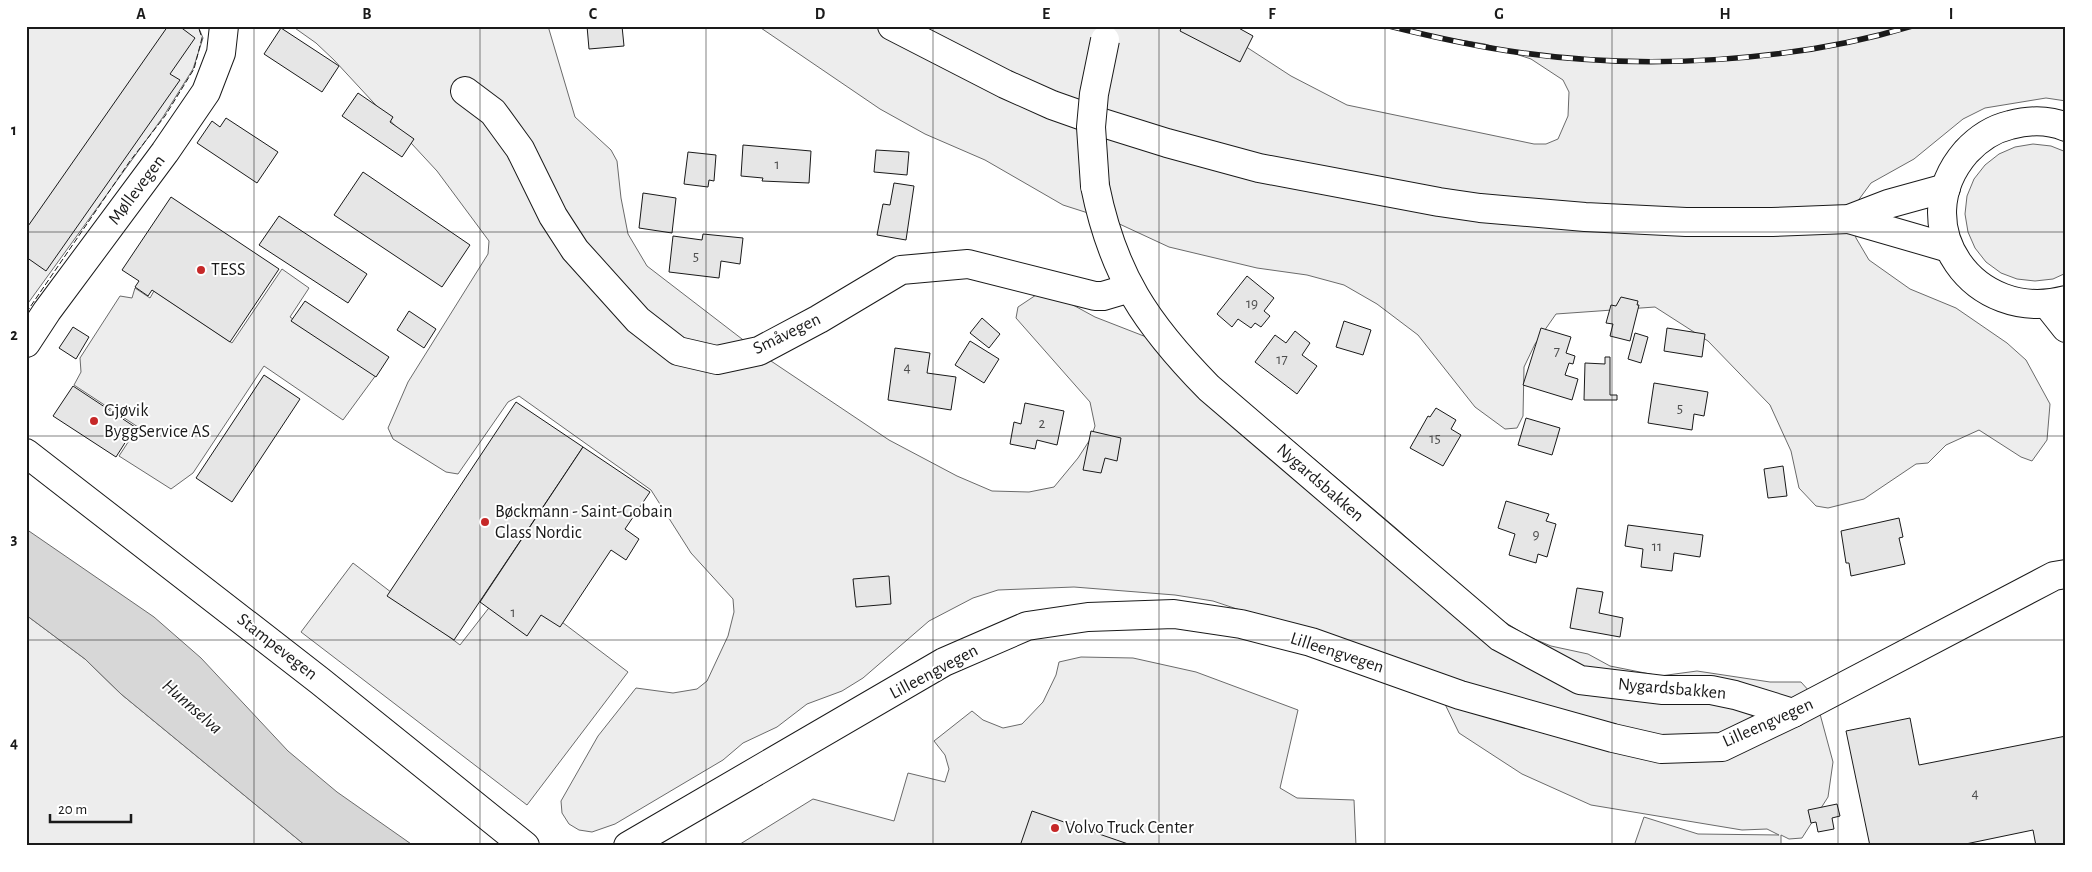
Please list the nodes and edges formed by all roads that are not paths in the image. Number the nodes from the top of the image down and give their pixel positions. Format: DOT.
graph roads {
  1 [pos="224,26"];
  2 [pos="892,26"];
  3 [pos="1107,33"];
  4 [pos="465,91"];
  5 [pos="2066,127"];
  6 [pos="1946,188"];
  7 [pos="1849,219"];
  8 [pos="1950,248"];
  9 [pos="1130,288"];
  10 [pos="2056,302"];
  11 [pos="2066,328"];
  12 [pos="26,343"];
  13 [pos="26,453"];
  14 [pos="2062,571"];
  15 [pos="1793,713"];
  16 [pos="525,846"];
  17 [pos="628,846"];
  1 -- 12 [label="main road, Møllevegen"];
  2 -- 7 [label="main road"];
  3 -- 9 [label="main road, Nygardsbakken, bridge"];
  4 -- 9 [label="main road, Småvegen"];
  5 -- 6 [label="main road"];
  6 -- 7 [label="main road"];
  6 -- 8 [label="main road"];
  7 -- 8 [label="main road"];
  8 -- 10 [label="main road"];
  9 -- 15 [label="main road, Nygardsbakken"];
  10 -- 11 [label="main road"];
  13 -- 16 [label="main road, Stampevegen"];
  14 -- 15 [label="main road, Lilleengvegen"];
  15 -- 17 [label="main road, Lilleengvegen"];
}
